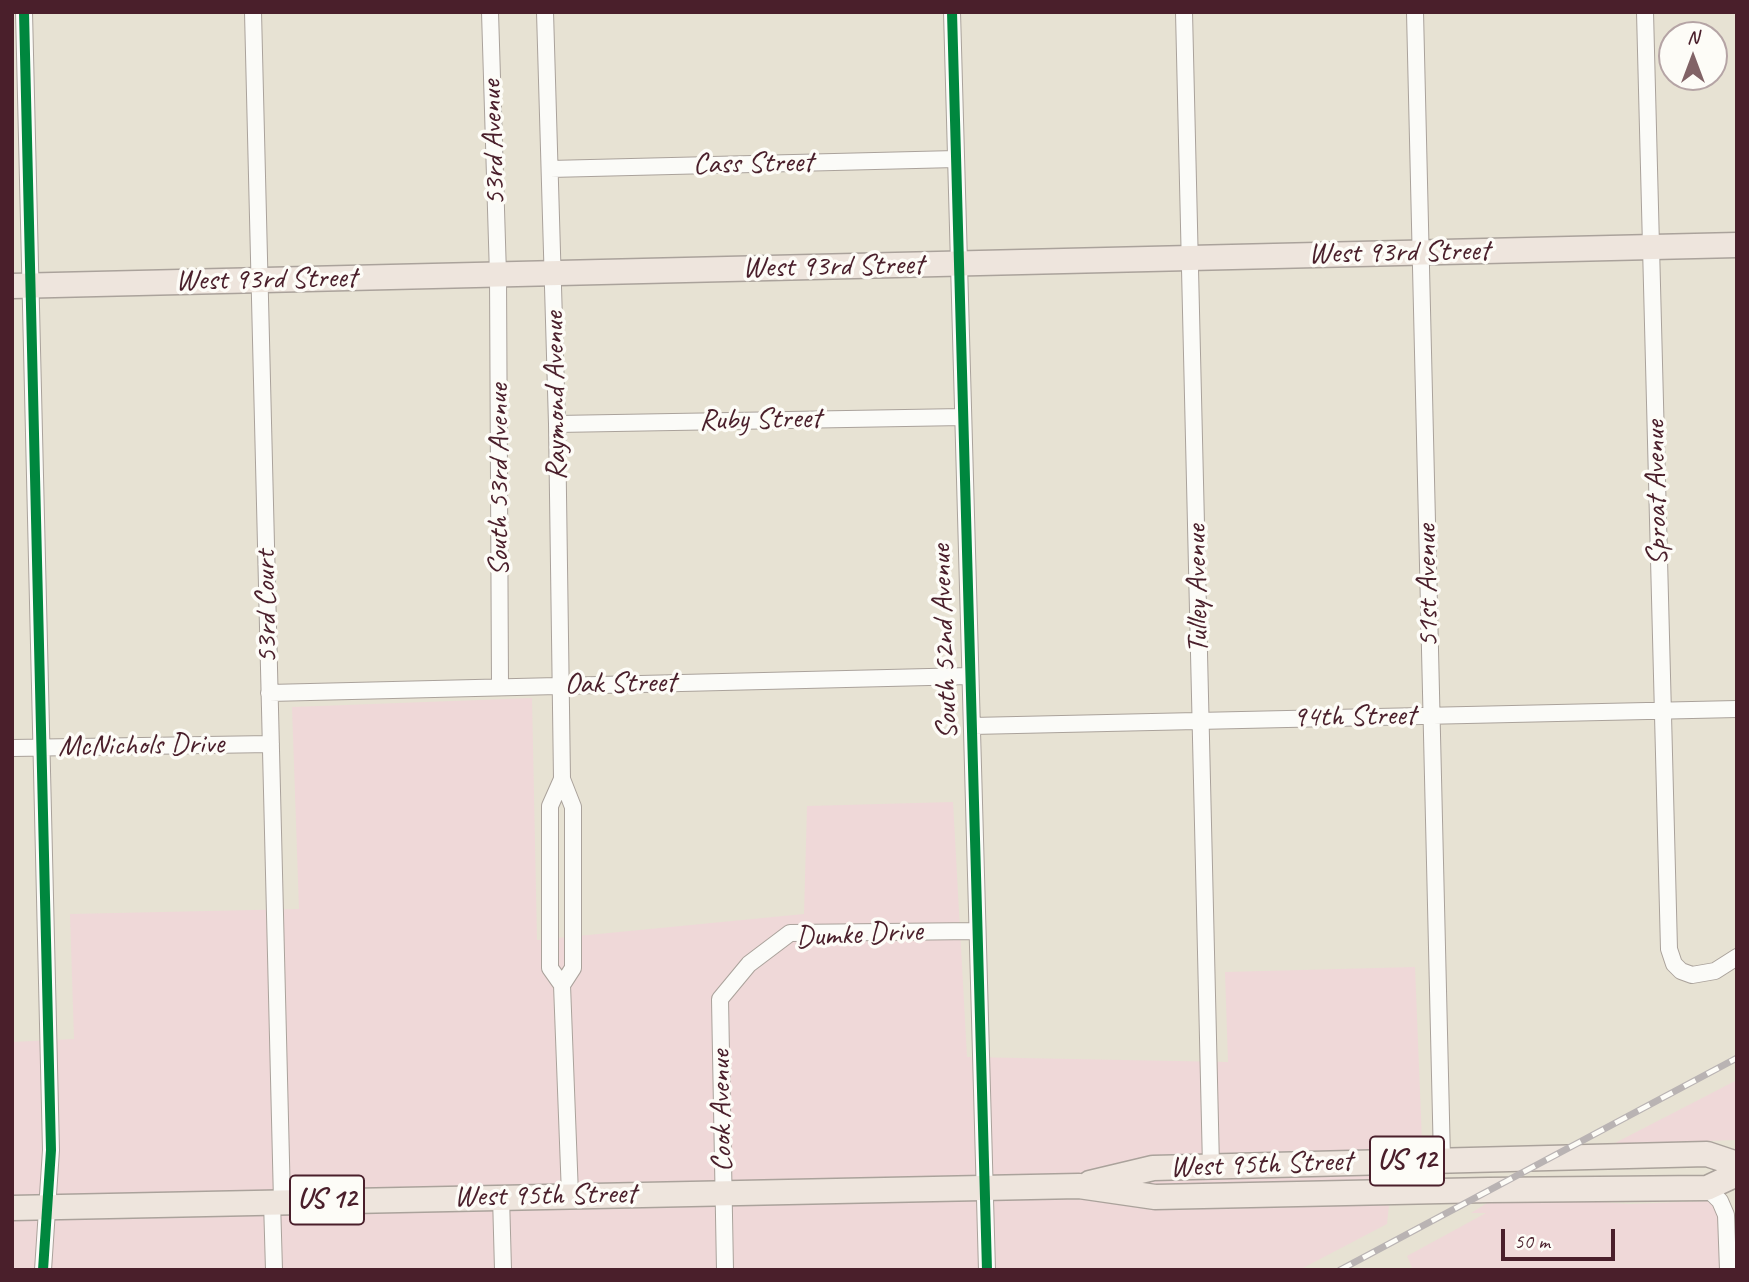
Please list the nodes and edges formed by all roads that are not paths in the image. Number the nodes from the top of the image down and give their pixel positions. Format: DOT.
graph roads {
  1 [pos="24,12"];
  2 [pos="253,12"];
  3 [pos="490,12"];
  4 [pos="545,12"];
  5 [pos="952,12"];
  6 [pos="1184,12"];
  7 [pos="1415,12"];
  8 [pos="1645,12"];
  9 [pos="956,159"];
  10 [pos="550,169"];
  11 [pos="1737,245"];
  12 [pos="1650,247"];
  13 [pos="1420,253"];
  14 [pos="1190,258"];
  15 [pos="959,264"];
  16 [pos="553,273"];
  17 [pos="498,275"];
  18 [pos="260,280"];
  19 [pos="21,286"];
  20 [pos="963,417"];
  21 [pos="557,424"];
  22 [pos="970,676"];
  23 [pos="499,686"];
  24 [pos="561,686"];
  25 [pos="270,693"];
  26 [pos="1737,709"];
  27 [pos="1662,710"];
  28 [pos="1431,716"];
  29 [pos="1201,720"];
  30 [pos="972,726"];
  31 [pos="271,744"];
  32 [pos="12,748"];
  33 [pos="42,748"];
  34 [pos="562,779"];
  35 [pos="977,931"];
  36 [pos="1737,957"];
  37 [pos="750,964"];
  38 [pos="562,985"];
  39 [pos="1442,1160"];
  40 [pos="1737,1164"];
  41 [pos="1211,1166"];
  42 [pos="1737,1174"];
  43 [pos="1079,1186"];
  44 [pos="984,1188"];
  45 [pos="1707,1188"];
  46 [pos="723,1192"];
  47 [pos="570,1195"];
  48 [pos="501,1196"];
  49 [pos="277,1201"];
  50 [pos="48,1207"];
  51 [pos="12,1208"];
  52 [pos="43,1270"];
  53 [pos="274,1270"];
  54 [pos="503,1270"];
  55 [pos="725,1270"];
  56 [pos="986,1270"];
  57 [pos="1728,1270"];
  1 -- 19 [label="street"];
  2 -- 18 [label="street, 53rd Court"];
  3 -- 17 [label="street, 53rd Avenue"];
  4 -- 10 [label="street, Raymond Avenue"];
  5 -- 9 [label="street, South 52nd Avenue"];
  6 -- 14 [label="street, Tulley Avenue"];
  7 -- 13 [label="street, 51st Avenue"];
  8 -- 12 [label="street, Sproat Avenue"];
  9 -- 10 [label="street, Cass Street"];
  9 -- 15 [label="street, South 52nd Avenue"];
  10 -- 16 [label="street, Raymond Avenue"];
  11 -- 12 [label="main road, West 93rd Street"];
  12 -- 13 [label="main road, West 93rd Street"];
  12 -- 27 [label="street, Sproat Avenue"];
  13 -- 14 [label="main road, West 93rd Street"];
  13 -- 28 [label="street, 51st Avenue"];
  14 -- 15 [label="main road, West 93rd Street"];
  14 -- 29 [label="street, Tulley Avenue"];
  15 -- 16 [label="main road, West 93rd Street"];
  15 -- 20 [label="street, South 52nd Avenue"];
  16 -- 17 [label="main road, West 93rd Street"];
  16 -- 21 [label="street, Raymond Avenue"];
  17 -- 18 [label="main road, West 93rd Street"];
  17 -- 23 [label="street, South 53rd Avenue"];
  18 -- 19 [label="main road, West 93rd Street"];
  18 -- 25 [label="street, 53rd Court"];
  19 -- 33 [label="street"];
  20 -- 21 [label="street, Ruby Street"];
  20 -- 22 [label="street, South 52nd Avenue"];
  21 -- 24 [label="street, Raymond Avenue"];
  22 -- 24 [label="street, Oak Street"];
  22 -- 30 [label="street, South 52nd Avenue"];
  23 -- 24 [label="street, Oak Street"];
  23 -- 25 [label="street, Oak Street"];
  24 -- 34 [label="street, Raymond Avenue"];
  25 -- 31 [label="street, 53rd Court"];
  26 -- 27 [label="street, 94th Street"];
  27 -- 28 [label="street, 94th Street"];
  27 -- 36 [label="street, Sproat Avenue"];
  28 -- 29 [label="street, 94th Street"];
  28 -- 39 [label="street, 51st Avenue"];
  29 -- 30 [label="street, 94th Street"];
  29 -- 41 [label="street, Tulley Avenue"];
  30 -- 35 [label="street, South 52nd Avenue"];
  31 -- 33 [label="street, McNichols Drive"];
  31 -- 49 [label="street, 53rd Court"];
  32 -- 33 [label="street, McNichols Drive"];
  33 -- 50 [label="street"];
  34 -- 38 [label="street, Raymond Avenue"];
  34 -- 38 [label="street, Raymond Avenue"];
  35 -- 37 [label="street, Dumke Drive"];
  35 -- 44 [label="street, South 52nd Avenue"];
  37 -- 46 [label="street, Cook Avenue"];
  38 -- 47 [label="street, Raymond Avenue"];
  39 -- 40 [label="main road, West 95th Street / US 12"];
  39 -- 41 [label="main road, West 95th Street / US 12"];
  41 -- 43 [label="main road, West 95th Street / US 12"];
  42 -- 45 [label="main road, West 95th Street / US 12"];
  43 -- 44 [label="main road, West 95th Street / US 12"];
  43 -- 45 [label="main road, West 95th Street / US 12"];
  44 -- 46 [label="main road, West 95th Street / US 12"];
  44 -- 56 [label="street, South 52nd Avenue"];
  45 -- 57 [label="street"];
  46 -- 47 [label="main road, West 95th Street / US 12"];
  46 -- 55 [label="street, Cook Avenue"];
  47 -- 48 [label="main road, West 95th Street / US 12"];
  48 -- 49 [label="main road, West 95th Street / US 12"];
  48 -- 54 [label="street"];
  49 -- 50 [label="main road, West 95th Street / US 12"];
  49 -- 53 [label="street, 53rd Court"];
  50 -- 51 [label="main road, West 95th Street / US 12"];
  50 -- 52 [label="street"];
}
